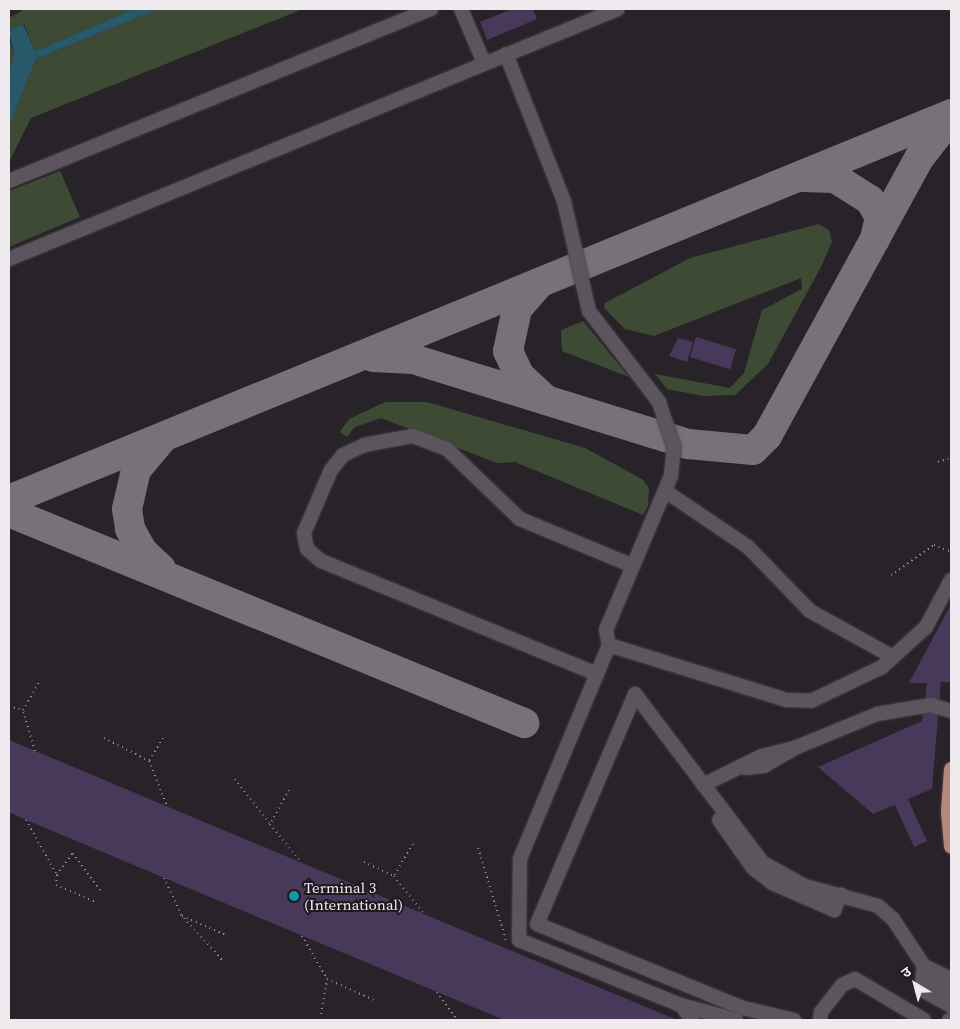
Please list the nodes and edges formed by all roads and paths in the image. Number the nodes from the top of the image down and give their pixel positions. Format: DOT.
graph roads {
  1 [pos="431,9"];
  2 [pos="461,9"];
  3 [pos="618,9"];
  4 [pos="506,54"];
  5 [pos="484,63"];
  6 [pos="9,181"];
  7 [pos="9,259"];
  8 [pos="951,458"];
  9 [pos="938,462"];
  10 [pos="665,491"];
  11 [pos="951,552"];
  12 [pos="633,566"];
  13 [pos="891,575"];
  14 [pos="951,580"];
  15 [pos="609,645"];
  16 [pos="893,657"];
  17 [pos="597,674"];
  18 [pos="39,682"];
  19 [pos="9,706"];
  20 [pos="23,710"];
  21 [pos="951,711"];
  22 [pos="104,738"];
  23 [pos="163,738"];
  24 [pos="35,751"];
  25 [pos="149,761"];
  26 [pos="951,768"];
  27 [pos="235,780"];
  28 [pos="704,785"];
  29 [pos="289,790"];
  30 [pos="168,806"];
  31 [pos="711,809"];
  32 [pos="26,820"];
  33 [pos="270,824"];
  34 [pos="413,844"];
  35 [pos="951,846"];
  36 [pos="478,848"];
  37 [pos="364,862"];
  38 [pos="302,863"];
  39 [pos="57,874"];
  40 [pos="394,876"];
  41 [pos="164,878"];
  42 [pos="100,890"];
  43 [pos="802,891"];
  44 [pos="96,902"];
  45 [pos="424,914"];
  46 [pos="182,916"];
  47 [pos="228,936"];
  48 [pos="302,936"];
  49 [pos="509,950"];
  50 [pos="222,960"];
  51 [pos="924,969"];
  52 [pos="326,979"];
  53 [pos="951,979"];
  54 [pos="437,992"];
  55 [pos="951,992"];
  56 [pos="374,1000"];
  57 [pos="681,1005"];
  58 [pos="951,1006"];
  59 [pos="755,1012"];
  60 [pos="321,1014"];
  61 [pos="457,1020"];
  62 [pos="692,1020"];
  63 [pos="736,1020"];
  64 [pos="772,1020"];
  65 [pos="794,1020"];
  66 [pos="820,1020"];
  67 [pos="924,1020"];
  1 -- 6 [label="lane"];
  2 -- 5 [label="lane"];
  3 -- 4 [label="lane"];
  4 -- 5 [label="lane"];
  4 -- 10 [label="lane"];
  5 -- 7 [label="lane"];
  8 -- 9 [label="path"];
  10 -- 12 [label="lane"];
  10 -- 16 [label="lane"];
  11 -- 13 [label="path"];
  12 -- 15 [label="lane"];
  12 -- 17 [label="lane"];
  14 -- 16 [label="lane"];
  15 -- 16 [label="lane"];
  15 -- 17 [label="lane"];
  17 -- 57 [label="lane"];
  18 -- 20 [label="path"];
  19 -- 20 [label="path"];
  20 -- 24 [label="path"];
  21 -- 28 [label="lane"];
  22 -- 25 [label="path"];
  23 -- 25 [label="path"];
  25 -- 30 [label="path"];
  26 -- 35 [label="main road, bridge"];
  27 -- 33 [label="path"];
  28 -- 43 [label="lane"];
  28 -- 59 [label="lane"];
  29 -- 33 [label="path"];
  31 -- 43 [label="lane"];
  32 -- 39 [label="path"];
  33 -- 38 [label="path"];
  34 -- 40 [label="path"];
  36 -- 49 [label="path"];
  37 -- 40 [label="path"];
  39 -- 42 [label="path"];
  39 -- 44 [label="path"];
  40 -- 45 [label="path"];
  41 -- 46 [label="path"];
  43 -- 51 [label="lane"];
  46 -- 47 [label="path"];
  46 -- 50 [label="path"];
  48 -- 52 [label="path"];
  51 -- 53 [label="lane"];
  51 -- 55 [label="lane"];
  51 -- 58 [label="lane"];
  52 -- 56 [label="path"];
  52 -- 60 [label="path"];
  54 -- 61 [label="path"];
  57 -- 62 [label="lane"];
  57 -- 63 [label="lane"];
  59 -- 64 [label="lane"];
  59 -- 65 [label="lane"];
  66 -- 67 [label="lane"];
}
